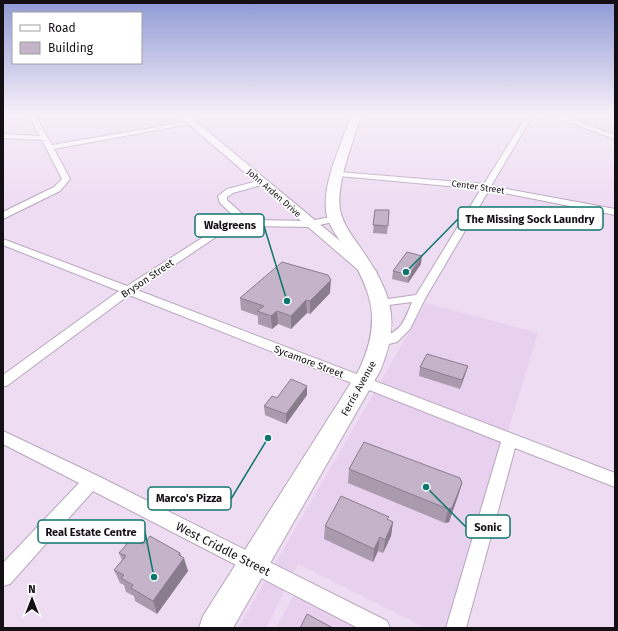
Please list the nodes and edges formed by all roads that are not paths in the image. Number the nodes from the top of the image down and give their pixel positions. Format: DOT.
graph roads {
  1 [pos="48,144"];
  2 [pos="70,144"];
  3 [pos="217,144"];
  4 [pos="348,144"];
  5 [pos="513,144"];
  6 [pos="50,148"];
  7 [pos="339,174"];
  8 [pos="262,182"];
  9 [pos="487,187"];
  10 [pos="615,212"];
  11 [pos="3,216"];
  12 [pos="335,219"];
  13 [pos="247,223"];
  14 [pos="310,224"];
  15 [pos="3,242"];
  16 [pos="370,273"];
  17 [pos="127,291"];
  18 [pos="420,297"];
  19 [pos="381,302"];
  20 [pos="380,342"];
  21 [pos="3,382"];
  22 [pos="363,382"];
  23 [pos="3,437"];
  24 [pos="510,439"];
  25 [pos="615,480"];
  26 [pos="92,481"];
  27 [pos="253,565"];
  28 [pos="3,577"];
  29 [pos="215,628"];
  30 [pos="380,628"];
  31 [pos="456,628"];
  1 -- 6 [label="street"];
  2 -- 6 [label="street"];
  3 -- 8 [label="street, John Arden Drive"];
  4 -- 7 [label="main road"];
  5 -- 9 [label="street"];
  6 -- 11 [label="street"];
  7 -- 9 [label="street, Center Street"];
  7 -- 12 [label="main road"];
  8 -- 13 [label="street"];
  8 -- 14 [label="street, John Arden Drive"];
  9 -- 10 [label="street, Center Street"];
  9 -- 18 [label="street"];
  12 -- 14 [label="street, Bryson Street"];
  12 -- 16 [label="main road, Ferris Avenue"];
  13 -- 14 [label="street, Bryson Street"];
  13 -- 17 [label="street, Bryson Street"];
  14 -- 16 [label="street"];
  15 -- 17 [label="street, Sycamore Street"];
  16 -- 19 [label="main road, Ferris Avenue"];
  17 -- 21 [label="street, Bryson Street"];
  17 -- 22 [label="street, Sycamore Street"];
  18 -- 19 [label="street"];
  18 -- 20 [label="street"];
  19 -- 20 [label="main road, Ferris Avenue"];
  20 -- 22 [label="main road, Ferris Avenue"];
  22 -- 24 [label="street, Sycamore Street"];
  22 -- 27 [label="main road, Ferris Avenue"];
  23 -- 26 [label="street, West Criddle Street"];
  24 -- 25 [label="street, Sycamore Street"];
  24 -- 31 [label="street"];
  26 -- 27 [label="street, West Criddle Street"];
  26 -- 28 [label="street"];
  27 -- 29 [label="main road, Ferris Avenue"];
  27 -- 30 [label="street, West Criddle Street"];
}
